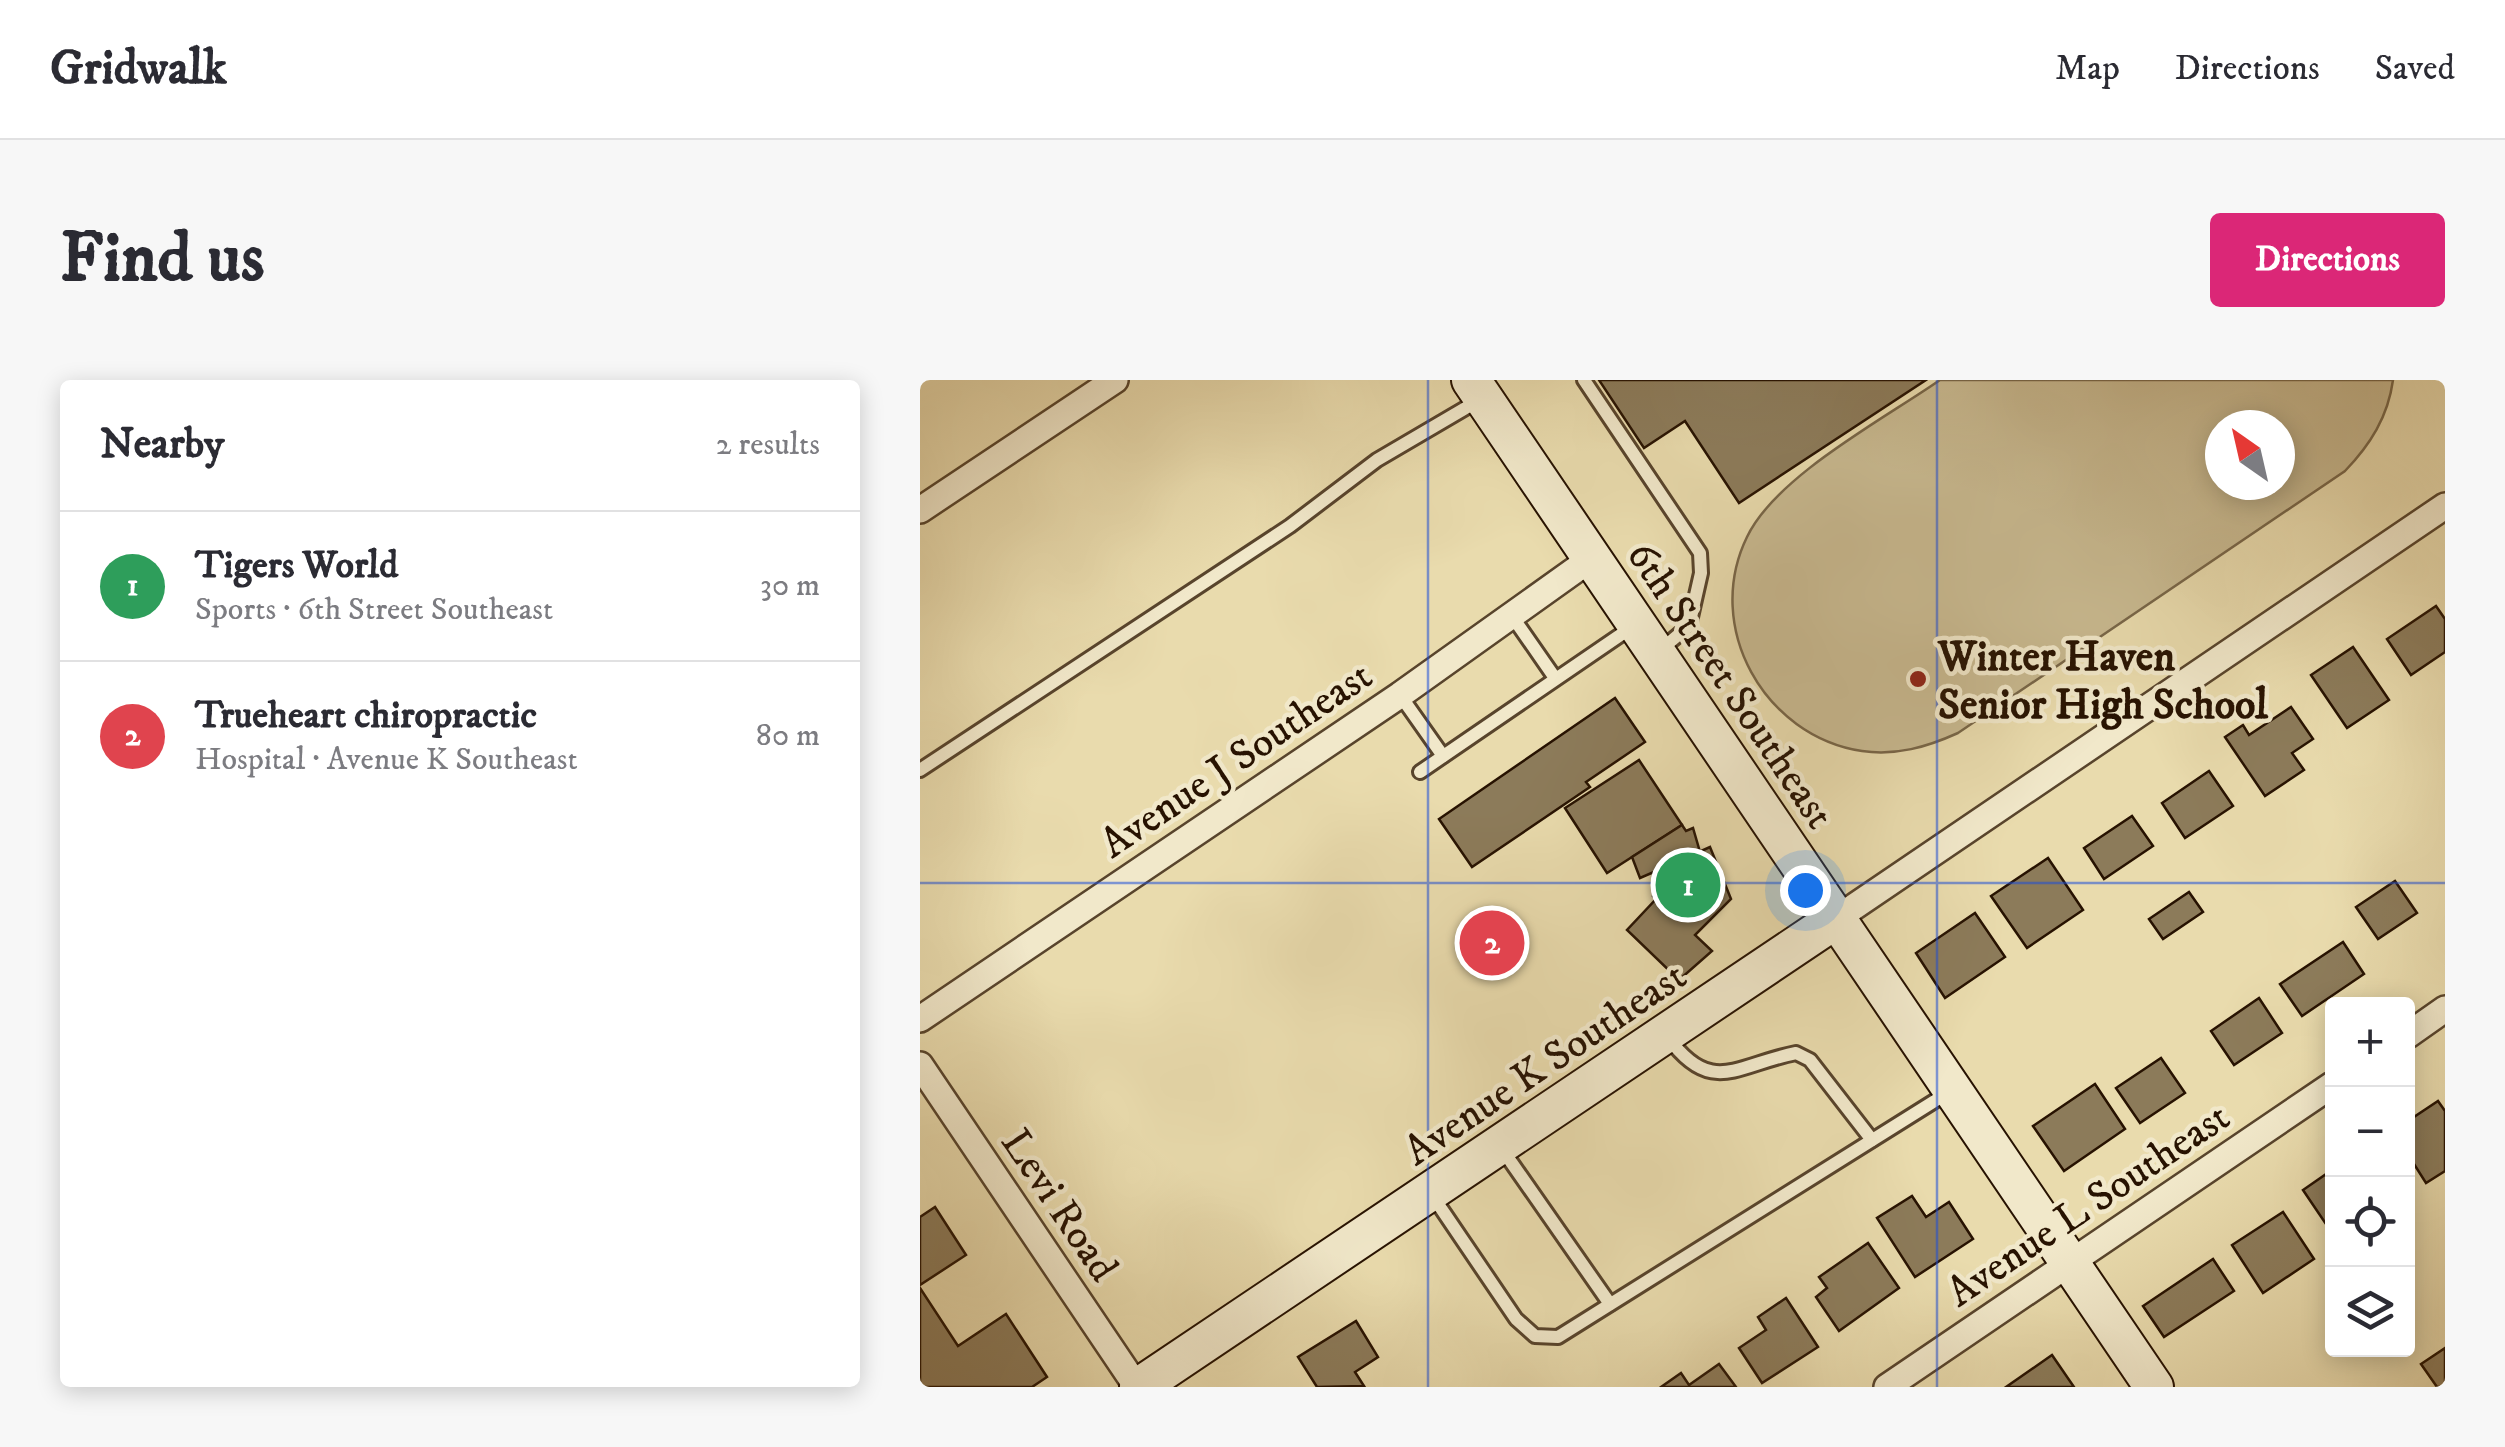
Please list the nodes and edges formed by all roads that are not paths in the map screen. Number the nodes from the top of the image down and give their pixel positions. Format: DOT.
graph roads {
  1 [pos="1115,380"];
  2 [pos="1584,380"];
  3 [pos="1477,389"];
  4 [pos="2445,506"];
  5 [pos="920,510"];
  6 [pos="1592,558"];
  7 [pos="1512,616"];
  8 [pos="1647,638"];
  9 [pos="1555,678"];
  10 [pos="1400,695"];
  11 [pos="1444,756"];
  12 [pos="920,770"];
  13 [pos="1420,772"];
  14 [pos="1836,918"];
  15 [pos="2445,1009"];
  16 [pos="920,1020"];
  17 [pos="2415,1029"];
  18 [pos="1665,1034"];
  19 [pos="920,1065"];
  20 [pos="2329,1087"];
  21 [pos="1952,1090"];
  22 [pos="1872,1140"];
  23 [pos="1500,1147"];
  24 [pos="1430,1193"];
  25 [pos="2070,1263"];
  26 [pos="1610,1304"];
  27 [pos="1147,1385"];
  28 [pos="1886,1387"];
  29 [pos="2154,1387"];
  1 -- 5 [label="street"];
  2 -- 8 [label="lane"];
  3 -- 6 [label="street, 6th Street Southeast"];
  3 -- 12 [label="lane"];
  4 -- 14 [label="street, Avenue K Southeast"];
  6 -- 7 [label="street, Avenue J Southeast"];
  6 -- 8 [label="street, 6th Street Southeast"];
  7 -- 9 [label="lane"];
  7 -- 10 [label="street, Avenue J Southeast"];
  8 -- 9 [label="lane"];
  8 -- 14 [label="street, 6th Street Southeast"];
  9 -- 11 [label="lane"];
  10 -- 11 [label="lane"];
  10 -- 16 [label="street, Avenue J Southeast"];
  11 -- 13 [label="lane"];
  14 -- 18 [label="street, Avenue K Southeast"];
  14 -- 21 [label="street, 6th Street Southeast"];
  15 -- 17 [label="street"];
  18 -- 22 [label="lane"];
  18 -- 23 [label="street, Avenue K Southeast"];
  19 -- 27 [label="street, Levi Road"];
  20 -- 25 [label="street, Avenue L Southeast"];
  21 -- 22 [label="lane"];
  21 -- 25 [label="street, 6th Street Southeast"];
  22 -- 26 [label="lane"];
  23 -- 24 [label="street, Avenue K Southeast"];
  23 -- 26 [label="lane"];
  24 -- 26 [label="lane"];
  24 -- 27 [label="street, Avenue K Southeast"];
  25 -- 28 [label="street, Avenue L Southeast"];
  25 -- 29 [label="street, 6th Street Southeast"];
}
